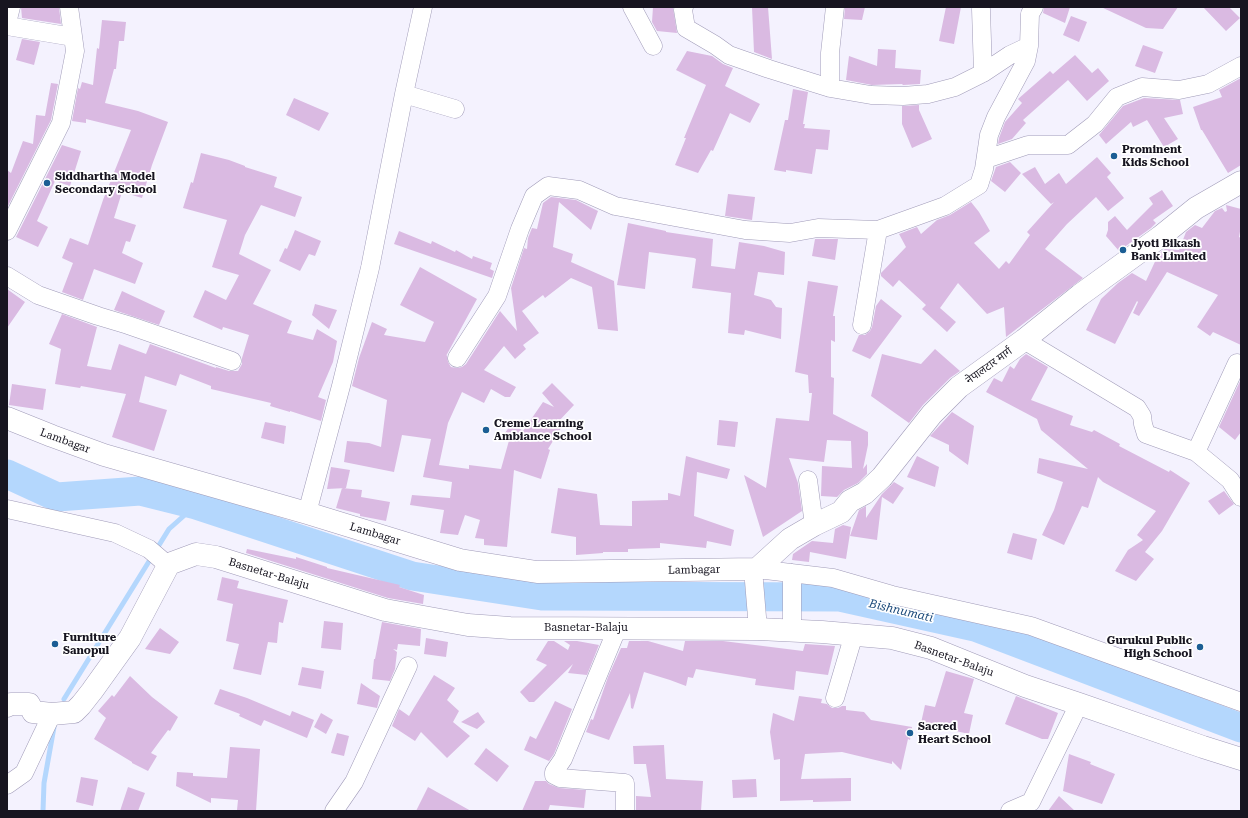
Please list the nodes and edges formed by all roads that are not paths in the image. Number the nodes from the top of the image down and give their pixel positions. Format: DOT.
graph roads {
  1 [pos="11,7"];
  2 [pos="69,7"];
  3 [pos="423,7"];
  4 [pos="632,7"];
  5 [pos="684,7"];
  6 [pos="835,7"];
  7 [pos="1034,7"];
  8 [pos="980,9"];
  9 [pos="7,25"];
  10 [pos="73,37"];
  11 [pos="653,46"];
  12 [pos="1029,46"];
  13 [pos="1241,66"];
  14 [pos="983,73"];
  15 [pos="830,88"];
  16 [pos="404,94"];
  17 [pos="455,109"];
  18 [pos="986,159"];
  19 [pos="1241,182"];
  20 [pos="878,230"];
  21 [pos="7,231"];
  22 [pos="7,276"];
  23 [pos="862,325"];
  24 [pos="1024,340"];
  25 [pos="457,358"];
  26 [pos="232,361"];
  27 [pos="1237,363"];
  28 [pos="7,418"];
  29 [pos="1196,452"];
  30 [pos="808,480"];
  31 [pos="1241,497"];
  32 [pos="7,510"];
  33 [pos="307,513"];
  34 [pos="814,524"];
  35 [pos="166,562"];
  36 [pos="754,574"];
  37 [pos="792,580"];
  38 [pos="758,623"];
  39 [pos="792,624"];
  40 [pos="618,629"];
  41 [pos="854,634"];
  42 [pos="408,666"];
  43 [pos="835,698"];
  44 [pos="1241,702"];
  45 [pos="1079,704"];
  46 [pos="7,706"];
  47 [pos="52,714"];
  48 [pos="1241,759"];
  49 [pos="7,785"];
  50 [pos="334,811"];
  51 [pos="625,811"];
  52 [pos="1010,811"];
  1 -- 9 [label="street"];
  2 -- 10 [label="street"];
  3 -- 16 [label="street"];
  4 -- 11 [label="street"];
  5 -- 15 [label="street"];
  6 -- 15 [label="street"];
  7 -- 12 [label="street"];
  8 -- 14 [label="street"];
  9 -- 10 [label="street"];
  10 -- 21 [label="street"];
  12 -- 14 [label="street"];
  12 -- 18 [label="street"];
  13 -- 18 [label="street"];
  14 -- 15 [label="street"];
  16 -- 17 [label="street"];
  16 -- 33 [label="street"];
  18 -- 20 [label="street"];
  19 -- 24 [label="street, नेपालटार मार्ग"];
  20 -- 23 [label="street"];
  20 -- 25 [label="street"];
  22 -- 26 [label="street"];
  24 -- 29 [label="street"];
  24 -- 34 [label="street, नेपालटार मार्ग"];
  27 -- 29 [label="street"];
  28 -- 33 [label="street, Lambagar"];
  29 -- 31 [label="street"];
  30 -- 34 [label="street"];
  32 -- 35 [label="street"];
  33 -- 36 [label="street, Lambagar"];
  34 -- 36 [label="street, नेपालटार मार्ग"];
  35 -- 40 [label="street, Basnetar-Balaju"];
  35 -- 47 [label="street"];
  36 -- 37 [label="street"];
  36 -- 38 [label="street"];
  37 -- 39 [label="street"];
  37 -- 44 [label="street"];
  38 -- 39 [label="street, Basnetar-Balaju"];
  38 -- 40 [label="street, Basnetar-Balaju"];
  39 -- 41 [label="street, Basnetar-Balaju"];
  40 -- 51 [label="street"];
  41 -- 43 [label="street"];
  41 -- 45 [label="street, Basnetar-Balaju"];
  42 -- 50 [label="street"];
  45 -- 48 [label="street, Basnetar-Balaju"];
  45 -- 52 [label="street"];
  46 -- 47 [label="street"];
  47 -- 49 [label="street"];
}
